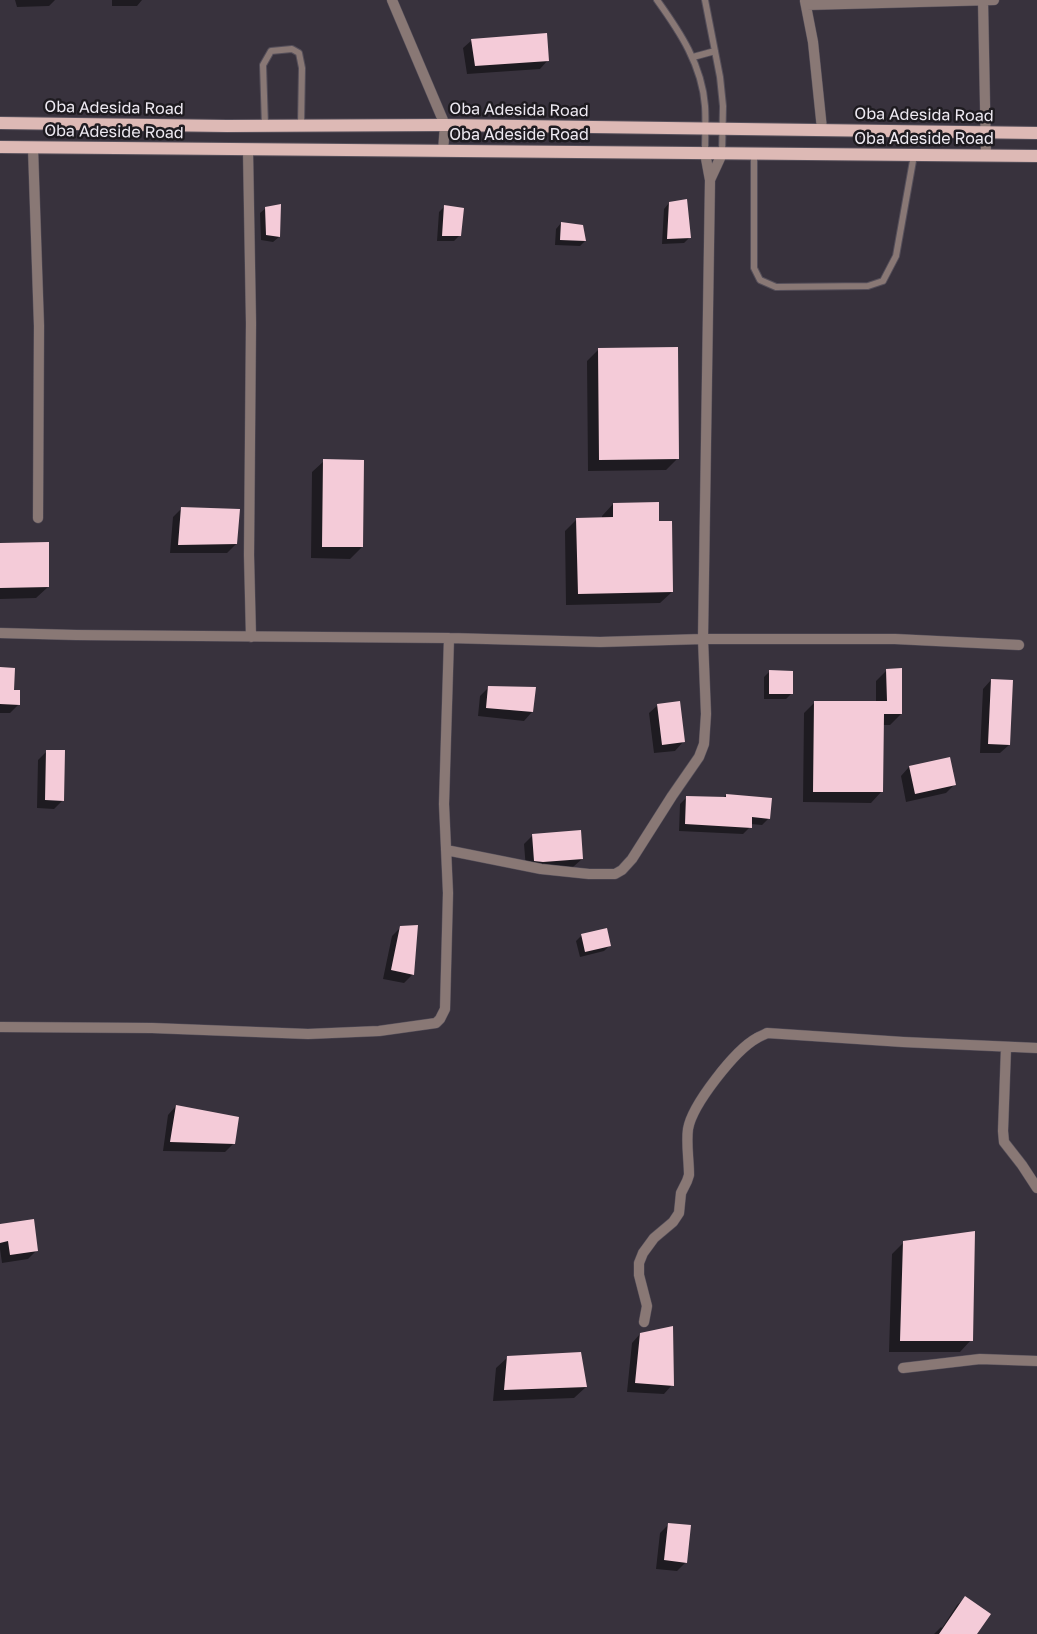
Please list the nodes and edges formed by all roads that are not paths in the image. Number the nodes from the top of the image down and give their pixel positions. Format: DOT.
graph roads {
  1 [pos="392,0"];
  2 [pos="657,0"];
  3 [pos="705,0"];
  4 [pos="983,0"];
  5 [pos="994,0"];
  6 [pos="806,3"];
  7 [pos="715,51"];
  8 [pos="693,58"];
  9 [pos="0,123"];
  10 [pos="301,125"];
  11 [pos="445,125"];
  12 [pos="265,126"];
  13 [pos="706,128"];
  14 [pos="723,129"];
  15 [pos="822,129"];
  16 [pos="986,132"];
  17 [pos="1037,132"];
  18 [pos="0,147"];
  19 [pos="33,148"];
  20 [pos="248,150"];
  21 [pos="443,151"];
  22 [pos="705,153"];
  23 [pos="722,154"];
  24 [pos="754,154"];
  25 [pos="914,155"];
  26 [pos="986,156"];
  27 [pos="1037,156"];
  28 [pos="710,180"];
  29 [pos="38,518"];
  30 [pos="0,633"];
  31 [pos="251,637"];
  32 [pos="449,638"];
  33 [pos="703,639"];
  34 [pos="1019,645"];
  35 [pos="446,850"];
  36 [pos="0,1026"];
  37 [pos="1006,1048"];
  38 [pos="1037,1048"];
  39 [pos="1037,1188"];
  40 [pos="644,1322"];
  41 [pos="1037,1360"];
  42 [pos="903,1368"];
  1 -- 11 [label="street"];
  2 -- 8 [label="lane"];
  3 -- 7 [label="lane"];
  4 -- 5 [label="street"];
  4 -- 6 [label="street"];
  4 -- 16 [label="street"];
  6 -- 15 [label="street"];
  7 -- 8 [label="lane"];
  7 -- 14 [label="lane"];
  8 -- 13 [label="lane"];
  9 -- 12 [label="main road, Oba Adesida Road"];
  10 -- 11 [label="main road, Oba Adesida Road"];
  10 -- 12 [label="main road, Oba Adesida Road"];
  10 -- 12 [label="lane"];
  11 -- 13 [label="main road, Oba Adesida Road"];
  11 -- 21 [label="street"];
  13 -- 14 [label="main road, Oba Adesida Road"];
  13 -- 22 [label="lane"];
  14 -- 15 [label="main road, Oba Adesida Road"];
  14 -- 23 [label="lane"];
  15 -- 16 [label="main road, Oba Adesida Road"];
  16 -- 17 [label="main road, Oba Adesida Road"];
  16 -- 26 [label="street"];
  18 -- 19 [label="main road, Oba Adeside Road"];
  19 -- 20 [label="main road, Oba Adeside Road"];
  19 -- 29 [label="street"];
  20 -- 21 [label="main road, Oba Adeside Road"];
  20 -- 31 [label="street"];
  21 -- 22 [label="main road, Oba Adeside Road"];
  22 -- 23 [label="main road, Oba Adeside Road"];
  22 -- 28 [label="street"];
  23 -- 24 [label="main road, Oba Adeside Road"];
  23 -- 28 [label="street"];
  24 -- 25 [label="main road, Oba Adeside Road"];
  24 -- 25 [label="lane"];
  25 -- 26 [label="main road, Oba Adeside Road"];
  26 -- 27 [label="main road, Oba Adeside Road"];
  28 -- 33 [label="street"];
  30 -- 31 [label="street"];
  31 -- 32 [label="street"];
  32 -- 33 [label="street"];
  32 -- 35 [label="street"];
  33 -- 34 [label="street"];
  33 -- 35 [label="street"];
  35 -- 36 [label="street"];
  37 -- 38 [label="street"];
  37 -- 39 [label="street"];
  37 -- 40 [label="street"];
  41 -- 42 [label="street"];
}
